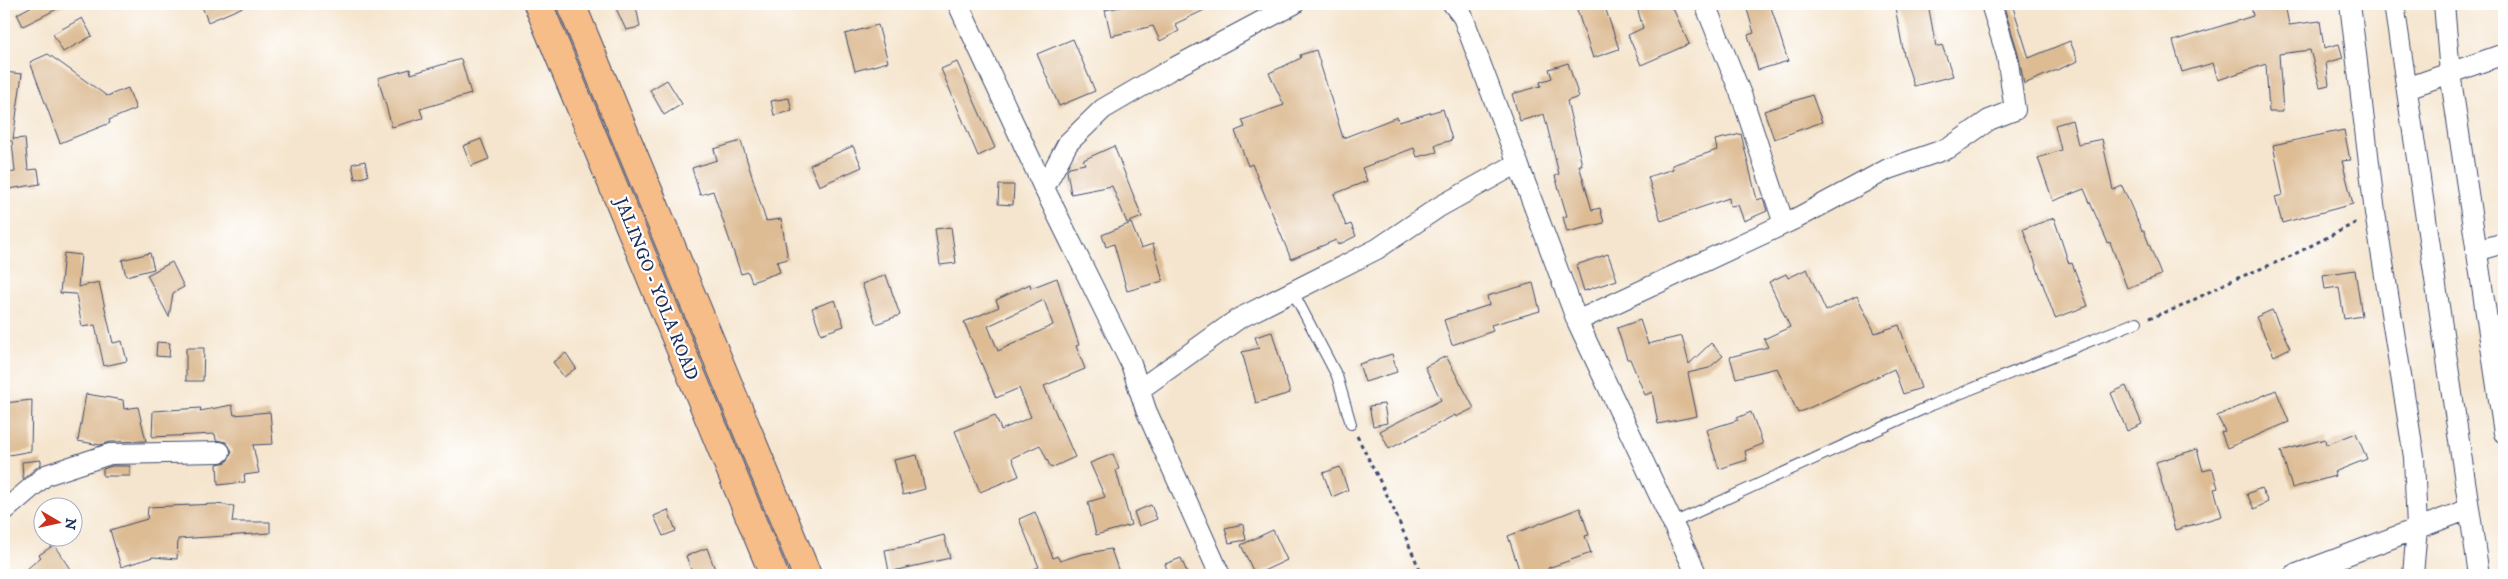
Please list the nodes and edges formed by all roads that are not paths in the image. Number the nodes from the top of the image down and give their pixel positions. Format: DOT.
graph roads {
  1 [pos="538,4"];
  2 [pos="571,4"];
  3 [pos="958,4"];
  4 [pos="1294,4"];
  5 [pos="1453,4"];
  6 [pos="1705,4"];
  7 [pos="1991,4"];
  8 [pos="2350,4"];
  9 [pos="2394,4"];
  10 [pos="2444,4"];
  11 [pos="2504,54"];
  12 [pos="2450,73"];
  13 [pos="2407,88"];
  14 [pos="1518,163"];
  15 [pos="1044,188"];
  16 [pos="1784,224"];
  17 [pos="2504,243"];
  18 [pos="2476,251"];
  19 [pos="1293,292"];
  20 [pos="1577,321"];
  21 [pos="2137,322"];
  22 [pos="1139,390"];
  23 [pos="1351,424"];
  24 [pos="2504,433"];
  25 [pos="220,452"];
  26 [pos="2469,509"];
  27 [pos="4,511"];
  28 [pos="1673,523"];
  29 [pos="2417,528"];
  30 [pos="774,575"];
  31 [pos="807,575"];
  32 [pos="1220,575"];
  33 [pos="1696,575"];
  34 [pos="2294,575"];
  35 [pos="2413,575"];
  36 [pos="2479,575"];
  1 -- 30 [label="highway, JALINGO - YOLA ROAD"];
  2 -- 31 [label="highway"];
  3 -- 15 [label="street"];
  4 -- 15 [label="street"];
  5 -- 14 [label="street"];
  6 -- 16 [label="street"];
  7 -- 16 [label="street"];
  8 -- 29 [label="street"];
  9 -- 13 [label="street"];
  10 -- 12 [label="street"];
  11 -- 12 [label="street"];
  12 -- 13 [label="street"];
  12 -- 18 [label="street"];
  13 -- 26 [label="street"];
  14 -- 19 [label="street"];
  14 -- 20 [label="street"];
  15 -- 22 [label="street"];
  16 -- 20 [label="street"];
  17 -- 18 [label="street"];
  18 -- 24 [label="street"];
  19 -- 22 [label="street"];
  19 -- 23 [label="lane"];
  20 -- 28 [label="street"];
  21 -- 28 [label="lane"];
  22 -- 32 [label="street"];
  25 -- 27 [label="street"];
  26 -- 29 [label="street"];
  26 -- 36 [label="street"];
  28 -- 33 [label="street"];
  29 -- 34 [label="street"];
  29 -- 35 [label="street"];
}
